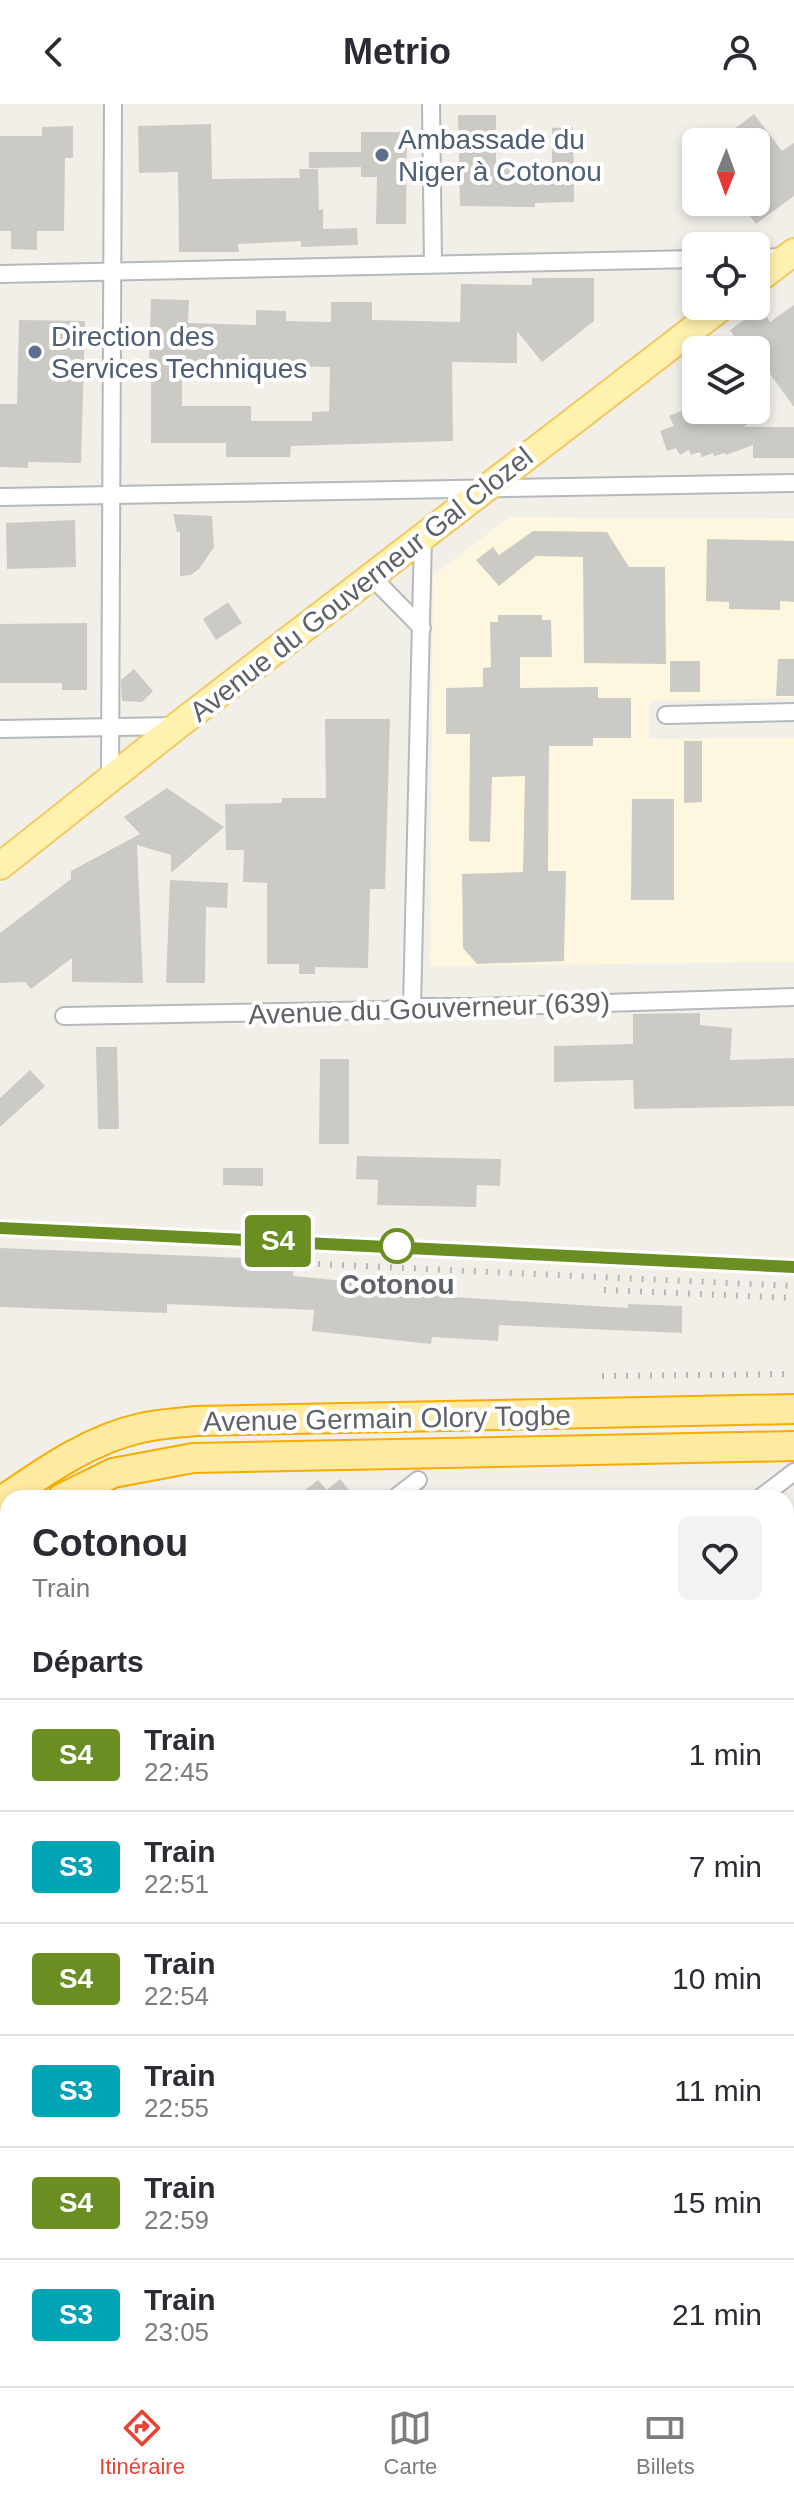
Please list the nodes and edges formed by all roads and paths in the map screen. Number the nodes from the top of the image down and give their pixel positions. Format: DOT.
graph roads {
  1 [pos="113,104"];
  2 [pos="431,104"];
  3 [pos="792,256"];
  4 [pos="770,257"];
  5 [pos="682,259"];
  6 [pos="433,264"];
  7 [pos="770,271"];
  8 [pos="112,272"];
  9 [pos="0,274"];
  10 [pos="705,320"];
  11 [pos="794,483"];
  12 [pos="487,487"];
  13 [pos="111,495"];
  14 [pos="0,497"];
  15 [pos="423,536"];
  16 [pos="371,576"];
  17 [pos="422,628"];
  18 [pos="794,712"];
  19 [pos="666,715"];
  20 [pos="177,726"];
  21 [pos="110,727"];
  22 [pos="0,729"];
  23 [pos="110,779"];
  24 [pos="0,866"];
  25 [pos="794,997"];
  26 [pos="412,1007"];
  27 [pos="64,1016"];
  28 [pos="794,1409"];
  29 [pos="794,1446"];
  30 [pos="794,1472"];
  31 [pos="418,1480"];
  32 [pos="18,1490"];
  33 [pos="78,1490"];
  34 [pos="405,1490"];
  35 [pos="770,1490"];
  1 -- 8 [label="street"];
  2 -- 6 [label="street"];
  3 -- 4 [label="street"];
  3 -- 7 [label="main road"];
  5 -- 6 [label="street"];
  6 -- 8 [label="street"];
  8 -- 9 [label="street"];
  8 -- 13 [label="street"];
  10 -- 12 [label="main road, Avenue du Gouverneur Gal Clozel"];
  11 -- 12 [label="street"];
  12 -- 13 [label="street"];
  12 -- 15 [label="main road, Avenue du Gouverneur Gal Clozel"];
  13 -- 14 [label="street"];
  13 -- 21 [label="street"];
  15 -- 16 [label="main road, Avenue du Gouverneur Gal Clozel"];
  15 -- 17 [label="street"];
  16 -- 17 [label="street"];
  16 -- 20 [label="main road, Avenue du Gouverneur Gal Clozel"];
  17 -- 26 [label="street"];
  18 -- 19 [label="street"];
  20 -- 21 [label="street"];
  20 -- 23 [label="main road, Avenue du Gouverneur Gal Clozel"];
  21 -- 22 [label="street"];
  21 -- 23 [label="street"];
  23 -- 24 [label="main road, Avenue du Gouverneur Gal Clozel"];
  25 -- 26 [label="street, Avenue du Gouverneur (639)"];
  26 -- 27 [label="street, Avenue du Gouverneur (639)"];
  28 -- 32 [label="highway, Avenue Germain Olory Togbe"];
  29 -- 33 [label="highway, Avenue Germain Olory Togbe"];
  30 -- 35 [label="street"];
  31 -- 34 [label="street"];
}
